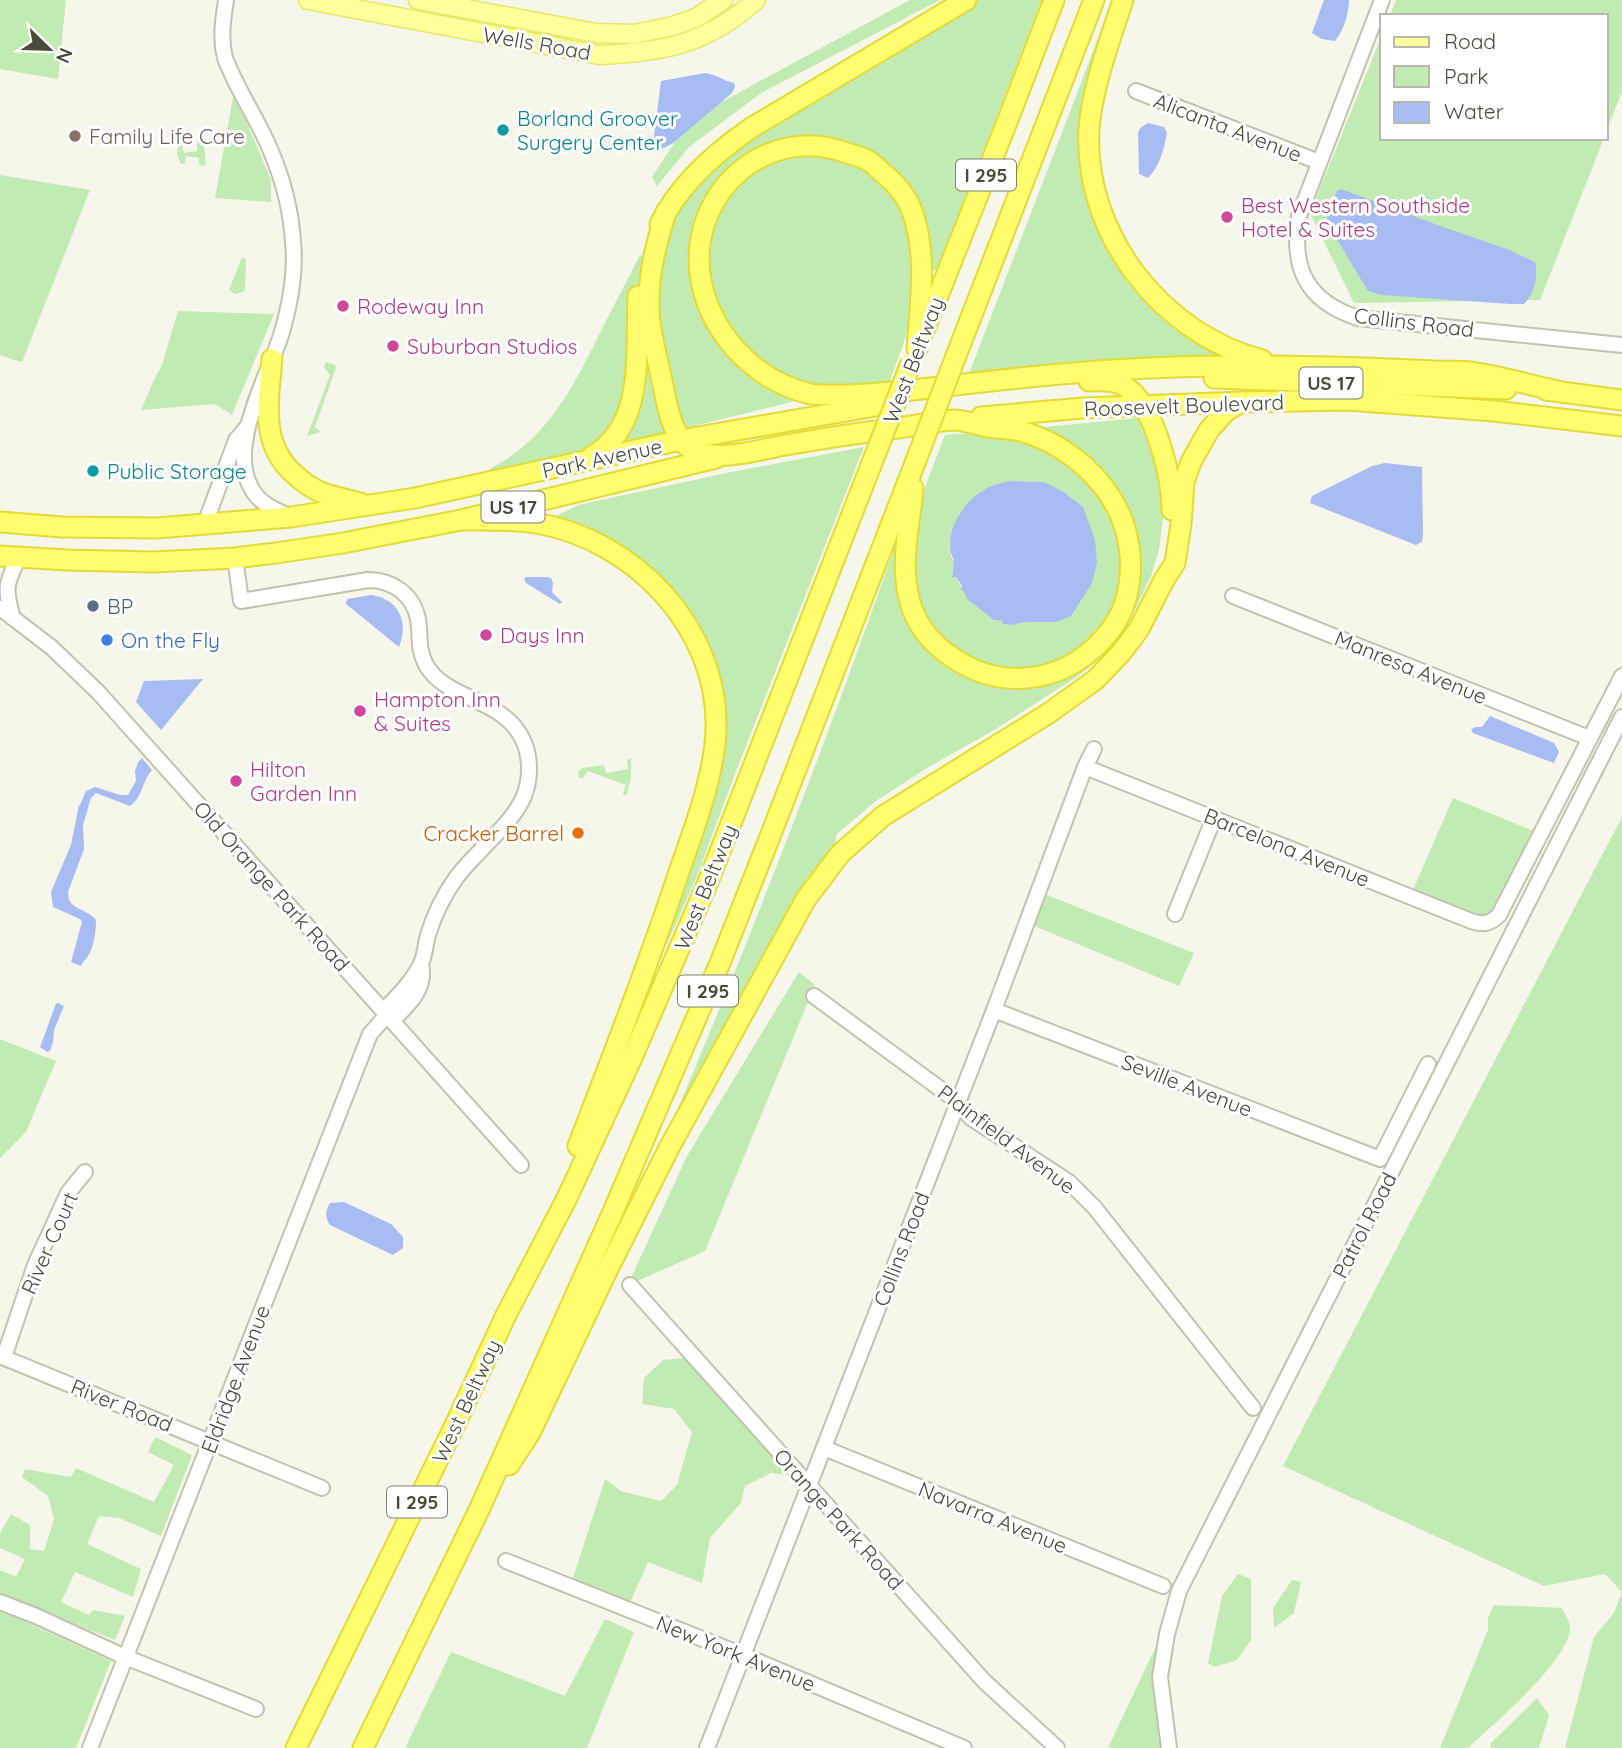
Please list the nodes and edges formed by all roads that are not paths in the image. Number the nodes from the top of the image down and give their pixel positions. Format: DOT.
graph roads {
  1 [pos="226,0"];
  2 [pos="308,0"];
  3 [pos="418,0"];
  4 [pos="723,0"];
  5 [pos="756,0"];
  6 [pos="966,0"];
  7 [pos="1054,0"];
  8 [pos="1094,0"];
  9 [pos="1123,0"];
  10 [pos="1382,0"];
  11 [pos="1136,91"];
  12 [pos="1319,162"];
  13 [pos="666,212"];
  14 [pos="1622,345"];
  15 [pos="914,356"];
  16 [pos="272,359"];
  17 [pos="1284,365"];
  18 [pos="1104,380"];
  19 [pos="1558,391"];
  20 [pos="1622,400"];
  21 [pos="1242,402"];
  22 [pos="1142,405"];
  23 [pos="956,420"];
  24 [pos="1622,426"];
  25 [pos="247,427"];
  26 [pos="681,440"];
  27 [pos="727,455"];
  28 [pos="578,463"];
  29 [pos="915,463"];
  30 [pos="368,505"];
  31 [pos="291,517"];
  32 [pos="461,520"];
  33 [pos="0,522"];
  34 [pos="205,524"];
  35 [pos="298,549"];
  36 [pos="9,557"];
  37 [pos="235,558"];
  38 [pos="1164,580"];
  39 [pos="1233,596"];
  40 [pos="0,608"];
  41 [pos="13,618"];
  42 [pos="1622,676"];
  43 [pos="1622,717"];
  44 [pos="1589,738"];
  45 [pos="1094,749"];
  46 [pos="1086,767"];
  47 [pos="1214,818"];
  48 [pos="1175,914"];
  49 [pos="814,996"];
  50 [pos="994,1010"];
  51 [pos="388,1016"];
  52 [pos="1428,1063"];
  53 [pos="958,1102"];
  54 [pos="521,1165"];
  55 [pos="85,1172"];
  56 [pos="536,1255"];
  57 [pos="630,1285"];
  58 [pos="2,1357"];
  59 [pos="1253,1408"];
  60 [pos="211,1441"];
  61 [pos="824,1448"];
  62 [pos="809,1486"];
  63 [pos="322,1488"];
  64 [pos="479,1510"];
  65 [pos="506,1561"];
  66 [pos="1163,1586"];
  67 [pos="0,1602"];
  68 [pos="743,1655"];
  69 [pos="125,1657"];
  70 [pos="256,1709"];
  71 [pos="1055,1747"];
  72 [pos="90,1748"];
  73 [pos="296,1748"];
  74 [pos="363,1748"];
  75 [pos="707,1748"];
  76 [pos="964,1748"];
  77 [pos="1169,1748"];
  1 -- 16 [label="street"];
  2 -- 5 [label="main road, Wells Road"];
  3 -- 4 [label="main road, Wells Road"];
  6 -- 13 [label="highway"];
  7 -- 15 [label="highway, West Beltway / I 295"];
  8 -- 29 [label="highway, West Beltway / I 295, bridge"];
  9 -- 17 [label="highway"];
  10 -- 12 [label="street, Collins Road"];
  11 -- 12 [label="street, Alicanta Avenue"];
  12 -- 14 [label="street, Collins Road"];
  13 -- 26 [label="highway"];
  13 -- 28 [label="highway"];
  15 -- 17 [label="highway"];
  15 -- 56 [label="highway, West Beltway / I 295, bridge"];
  16 -- 25 [label="street"];
  16 -- 30 [label="highway"];
  17 -- 19 [label="highway"];
  18 -- 19 [label="highway, Roosevelt Boulevard / US 17"];
  18 -- 22 [label="highway"];
  18 -- 26 [label="highway, Park Avenue / US 17"];
  19 -- 20 [label="highway, Roosevelt Boulevard / US 17"];
  21 -- 22 [label="highway, Roosevelt Boulevard / US 17"];
  21 -- 24 [label="highway, Roosevelt Boulevard / US 17"];
  21 -- 38 [label="highway"];
  22 -- 23 [label="highway, Roosevelt Boulevard / US 17"];
  22 -- 38 [label="highway"];
  23 -- 27 [label="highway, US 17"];
  23 -- 29 [label="highway"];
  25 -- 31 [label="street"];
  25 -- 34 [label="street"];
  26 -- 27 [label="highway"];
  26 -- 28 [label="highway, Park Avenue / US 17"];
  27 -- 32 [label="highway, Park Avenue / US 17"];
  28 -- 30 [label="highway, Park Avenue / US 17"];
  29 -- 64 [label="highway, West Beltway / I 295"];
  30 -- 31 [label="highway, Park Avenue / US 17"];
  31 -- 34 [label="highway, Park Avenue / US 17"];
  31 -- 35 [label="highway"];
  32 -- 35 [label="highway, Park Avenue / US 17"];
  32 -- 56 [label="highway"];
  33 -- 34 [label="highway, Park Avenue / US 17"];
  35 -- 37 [label="highway, Park Avenue / US 17"];
  36 -- 37 [label="highway, Park Avenue / US 17"];
  36 -- 41 [label="street"];
  37 -- 51 [label="street, Eldridge Avenue"];
  38 -- 64 [label="highway"];
  39 -- 44 [label="street, Manresa Avenue"];
  40 -- 41 [label="street, Old Orange Park Road"];
  41 -- 51 [label="street, Old Orange Park Road"];
  42 -- 44 [label="street"];
  43 -- 77 [label="street, Patrol Road"];
  44 -- 47 [label="street, Barcelona Avenue"];
  45 -- 46 [label="street, Collins Road"];
  46 -- 47 [label="street, Barcelona Avenue"];
  46 -- 50 [label="street, Collins Road"];
  47 -- 48 [label="street"];
  49 -- 53 [label="street, Plainfield Avenue"];
  50 -- 52 [label="street, Seville Avenue"];
  50 -- 53 [label="street, Collins Road"];
  51 -- 54 [label="street, Old Orange Park Road"];
  51 -- 60 [label="street, Eldridge Avenue"];
  53 -- 59 [label="street, Plainfield Avenue"];
  53 -- 61 [label="street, Collins Road"];
  55 -- 58 [label="street, River Court"];
  56 -- 73 [label="highway, West Beltway / I 295"];
  57 -- 62 [label="street, Orange Park Road"];
  58 -- 60 [label="street, River Road"];
  60 -- 63 [label="street, River Road"];
  60 -- 69 [label="street, Eldridge Avenue"];
  61 -- 62 [label="street, Collins Road"];
  61 -- 66 [label="street, Navarra Avenue"];
  62 -- 68 [label="street, Collins Road"];
  62 -- 71 [label="street, Orange Park Road"];
  64 -- 74 [label="highway, West Beltway / I 295"];
  65 -- 68 [label="street, New York Avenue"];
  67 -- 69 [label="street"];
  68 -- 75 [label="street, Collins Road"];
  68 -- 76 [label="street, New York Avenue"];
  69 -- 70 [label="street"];
  69 -- 72 [label="street, Eldridge Avenue"];
}
